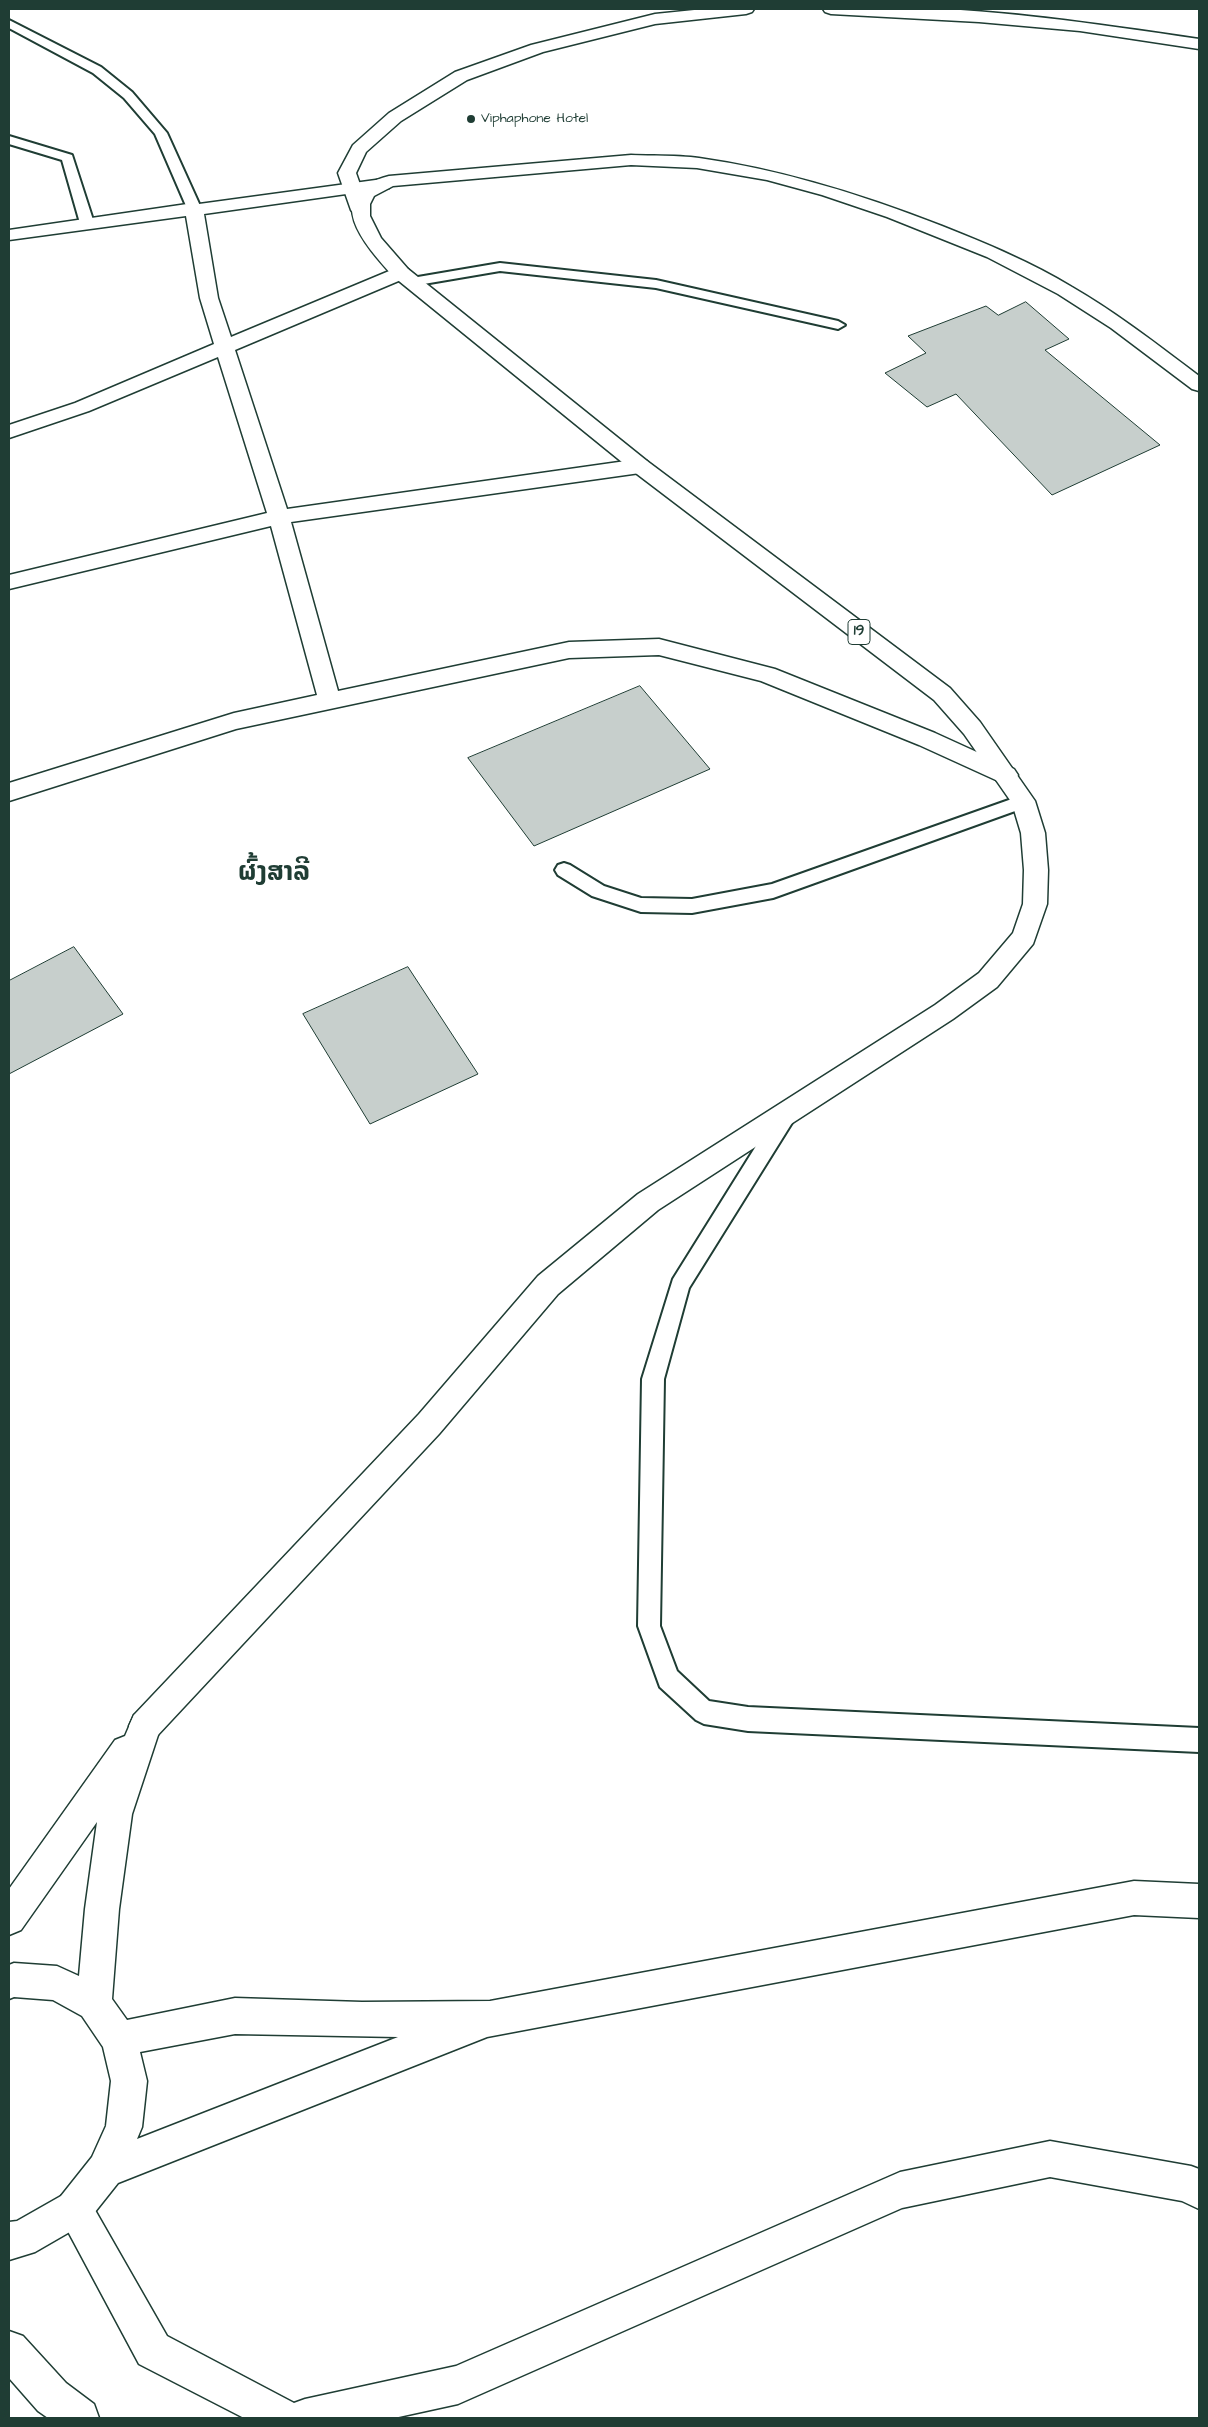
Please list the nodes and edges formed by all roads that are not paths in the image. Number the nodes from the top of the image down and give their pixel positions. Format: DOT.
graph roads {
  1 [pos="746,9"];
  2 [pos="831,9"];
  3 [pos="9,23"];
  4 [pos="1199,44"];
  5 [pos="9,140"];
  6 [pos="356,200"];
  7 [pos="194,208"];
  8 [pos="87,223"];
  9 [pos="9,235"];
  10 [pos="406,278"];
  11 [pos="838,324"];
  12 [pos="225,348"];
  13 [pos="1199,385"];
  14 [pos="9,432"];
  15 [pos="640,466"];
  16 [pos="279,517"];
  17 [pos="9,582"];
  18 [pos="330,701"];
  19 [pos="1006,775"];
  20 [pos="9,792"];
  21 [pos="1023,802"];
  22 [pos="564,870"];
  23 [pos="788,1112"];
  24 [pos="145,1726"];
  25 [pos="1199,1740"];
  26 [pos="1199,1901"];
  27 [pos="9,1918"];
  28 [pos="9,1982"];
  29 [pos="94,2004"];
  30 [pos="490,2019"];
  31 [pos="119,2039"];
  32 [pos="105,2170"];
  33 [pos="1199,2191"];
  34 [pos="74,2209"];
  35 [pos="13,2244"];
  36 [pos="9,2350"];
  37 [pos="80,2418"];
  38 [pos="283,2418"];
  39 [pos="305,2418"];
  1 -- 6 [label="main road"];
  2 -- 4 [label="main road"];
  3 -- 7 [label="lane"];
  5 -- 8 [label="lane"];
  6 -- 7 [label="main road"];
  6 -- 10 [label="main road, 19"];
  6 -- 13 [label="main road"];
  7 -- 8 [label="main road"];
  7 -- 12 [label="main road"];
  8 -- 9 [label="main road"];
  10 -- 11 [label="lane"];
  10 -- 12 [label="main road"];
  10 -- 15 [label="main road, 19"];
  12 -- 14 [label="main road"];
  12 -- 16 [label="main road"];
  15 -- 16 [label="main road"];
  15 -- 19 [label="main road, 19"];
  16 -- 17 [label="main road"];
  16 -- 18 [label="main road"];
  18 -- 19 [label="main road"];
  18 -- 20 [label="main road"];
  19 -- 21 [label="main road, 19"];
  21 -- 22 [label="lane"];
  21 -- 23 [label="main road, 19"];
  23 -- 24 [label="main road, 19"];
  23 -- 25 [label="lane"];
  24 -- 27 [label="main road"];
  24 -- 29 [label="main road"];
  26 -- 30 [label="main road"];
  28 -- 29 [label="main road"];
  29 -- 31 [label="main road"];
  30 -- 31 [label="main road"];
  30 -- 32 [label="main road"];
  31 -- 32 [label="main road"];
  32 -- 34 [label="main road"];
  33 -- 39 [label="main road"];
  34 -- 35 [label="main road"];
  34 -- 38 [label="main road"];
  36 -- 37 [label="main road"];
}
